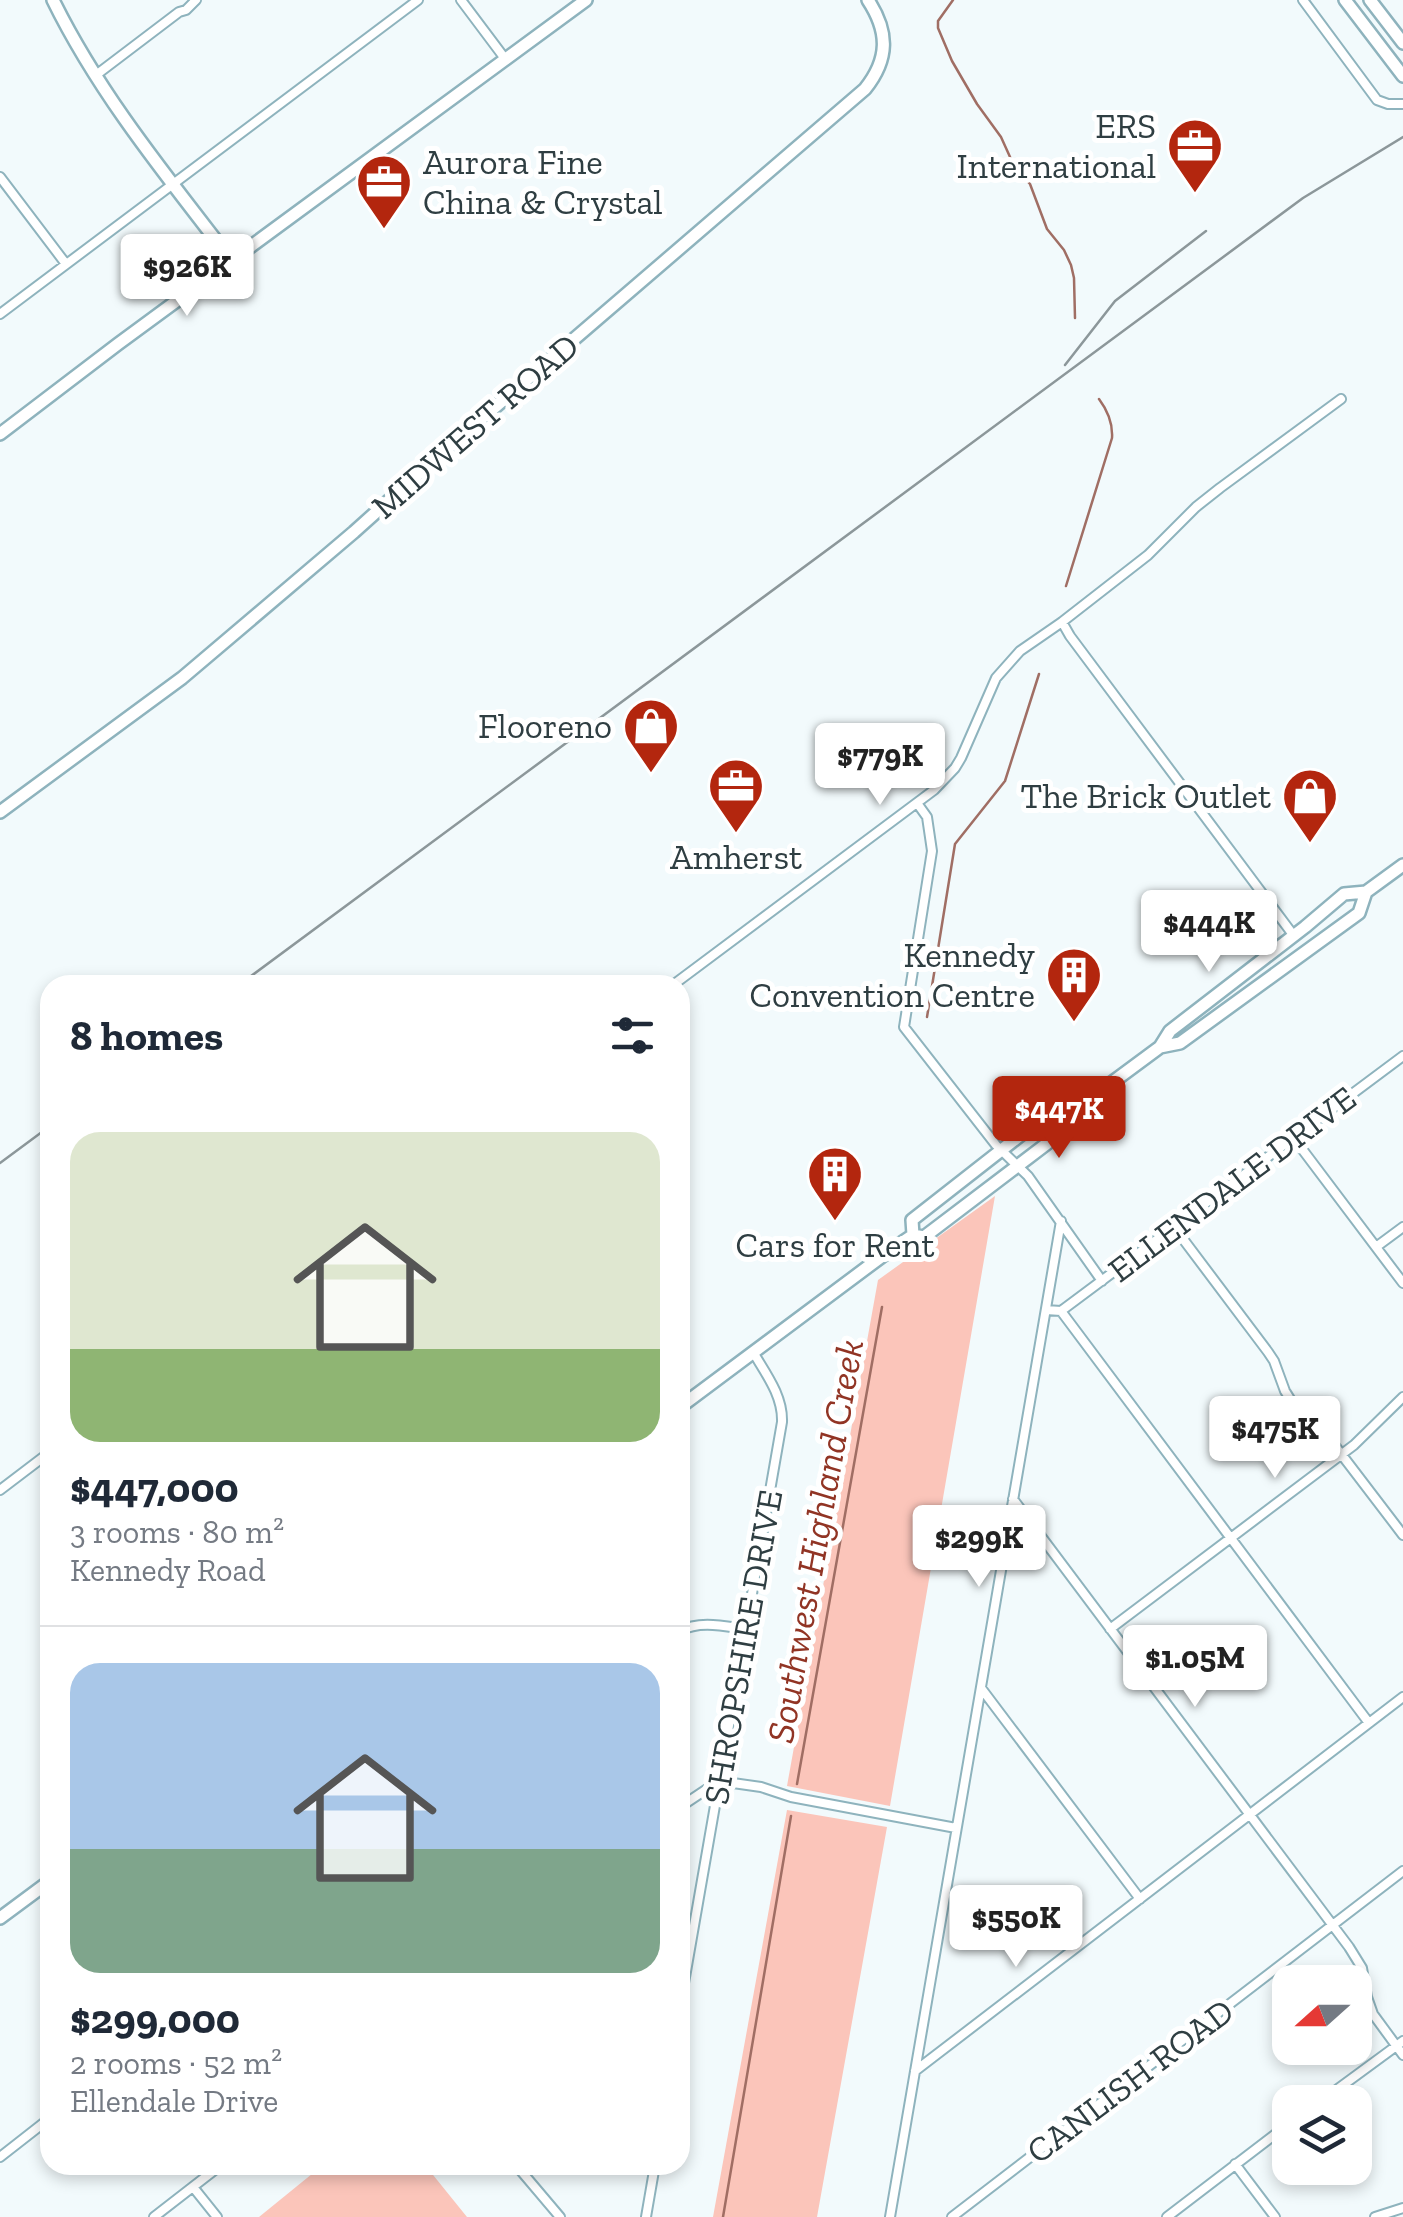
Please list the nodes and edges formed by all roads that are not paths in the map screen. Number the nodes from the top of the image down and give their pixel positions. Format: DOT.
graph roads {
  1 [pos="53,0"];
  2 [pos="196,0"];
  3 [pos="418,0"];
  4 [pos="461,0"];
  5 [pos="586,0"];
  6 [pos="868,0"];
  7 [pos="1303,0"];
  8 [pos="1344,0"];
  9 [pos="1370,0"];
  10 [pos="1403,43"];
  11 [pos="506,60"];
  12 [pos="96,75"];
  13 [pos="1403,76"];
  14 [pos="1403,104"];
  15 [pos="0,176"];
  16 [pos="173,184"];
  17 [pos="232,261"];
  18 [pos="66,264"];
  19 [pos="0,314"];
  20 [pos="1341,399"];
  21 [pos="0,434"];
  22 [pos="1062,622"];
  23 [pos="918,803"];
  24 [pos="0,812"];
  25 [pos="1403,865"];
  26 [pos="1366,892"];
  27 [pos="1294,936"];
  28 [pos="1306,953"];
  29 [pos="686,975"];
  30 [pos="1160,1046"];
  31 [pos="1403,1056"];
  32 [pos="1056,1124"];
  33 [pos="1294,1138"];
  34 [pos="1002,1150"];
  35 [pos="1018,1166"];
  36 [pos="1060,1220"];
  37 [pos="1174,1227"];
  38 [pos="1403,1227"];
  39 [pos="914,1234"];
  40 [pos="1376,1247"];
  41 [pos="1102,1281"];
  42 [pos="1403,1284"];
  43 [pos="1046,1310"];
  44 [pos="1061,1312"];
  45 [pos="753,1352"];
  46 [pos="1403,1398"];
  47 [pos="690,1399"];
  48 [pos="1342,1454"];
  49 [pos="40,1460"];
  50 [pos="0,1490"];
  51 [pos="1013,1499"];
  52 [pos="1403,1535"];
  53 [pos="1230,1538"];
  54 [pos="690,1626"];
  55 [pos="745,1629"];
  56 [pos="1110,1629"];
  57 [pos="981,1688"];
  58 [pos="1403,1697"];
  59 [pos="1369,1723"];
  60 [pos="719,1781"];
  61 [pos="690,1800"];
  62 [pos="1250,1815"];
  63 [pos="956,1828"];
  64 [pos="1403,1871"];
  65 [pos="40,1888"];
  66 [pos="1140,1899"];
  67 [pos="0,1918"];
  68 [pos="1332,1925"];
  69 [pos="690,1939"];
  70 [pos="1400,2044"];
  71 [pos="1403,2055"];
  72 [pos="915,2071"];
  73 [pos="1343,2085"];
  74 [pos="40,2126"];
  75 [pos="1272,2137"];
  76 [pos="0,2156"];
  77 [pos="1236,2164"];
  78 [pos="208,2175"];
  79 [pos="524,2175"];
  80 [pos="653,2175"];
  81 [pos="193,2187"];
  82 [pos="1403,2208"];
  83 [pos="154,2217"];
  84 [pos="216,2217"];
  85 [pos="560,2217"];
  86 [pos="646,2217"];
  87 [pos="890,2217"];
  88 [pos="952,2217"];
  89 [pos="1167,2217"];
  90 [pos="1275,2217"];
  91 [pos="1375,2217"];
  1 -- 12 [label="main road"];
  2 -- 12 [label="street"];
  3 -- 16 [label="street"];
  4 -- 11 [label="street"];
  5 -- 11 [label="main road"];
  6 -- 24 [label="main road, MIDWEST ROAD"];
  7 -- 14 [label="street"];
  8 -- 13 [label="main road"];
  9 -- 10 [label="main road"];
  11 -- 17 [label="main road"];
  12 -- 16 [label="main road"];
  15 -- 18 [label="street"];
  16 -- 17 [label="main road"];
  16 -- 18 [label="street"];
  17 -- 21 [label="main road"];
  18 -- 19 [label="street"];
  20 -- 22 [label="street"];
  22 -- 23 [label="street"];
  22 -- 27 [label="street"];
  23 -- 29 [label="street"];
  23 -- 34 [label="street"];
  25 -- 26 [label="main road"];
  26 -- 27 [label="main road"];
  26 -- 28 [label="main road"];
  27 -- 28 [label="main road"];
  27 -- 30 [label="main road"];
  28 -- 30 [label="main road"];
  30 -- 32 [label="main road"];
  31 -- 33 [label="street, ELLENDALE DRIVE"];
  32 -- 34 [label="main road"];
  32 -- 35 [label="main road"];
  33 -- 37 [label="street, ELLENDALE DRIVE"];
  33 -- 40 [label="street"];
  34 -- 35 [label="street"];
  34 -- 39 [label="main road"];
  35 -- 36 [label="street"];
  35 -- 39 [label="main road"];
  36 -- 41 [label="street"];
  36 -- 43 [label="street, ELLENDALE DRIVE"];
  37 -- 41 [label="street, ELLENDALE DRIVE"];
  37 -- 48 [label="street"];
  38 -- 40 [label="street"];
  39 -- 45 [label="main road"];
  40 -- 42 [label="street"];
  41 -- 44 [label="street, ELLENDALE DRIVE"];
  43 -- 44 [label="street"];
  43 -- 51 [label="street, ELLENDALE DRIVE"];
  44 -- 53 [label="street"];
  45 -- 47 [label="main road"];
  45 -- 55 [label="street, SHROPSHIRE DRIVE"];
  46 -- 48 [label="street"];
  48 -- 52 [label="street"];
  48 -- 53 [label="street"];
  49 -- 50 [label="street"];
  51 -- 56 [label="street"];
  51 -- 57 [label="street, ELLENDALE DRIVE"];
  53 -- 56 [label="street"];
  53 -- 59 [label="street"];
  54 -- 55 [label="street"];
  55 -- 60 [label="street, SHROPSHIRE DRIVE"];
  56 -- 62 [label="street"];
  57 -- 63 [label="street, ELLENDALE DRIVE"];
  57 -- 66 [label="street"];
  58 -- 59 [label="street"];
  59 -- 62 [label="street"];
  60 -- 61 [label="street"];
  60 -- 63 [label="street"];
  60 -- 69 [label="street, SHROPSHIRE DRIVE"];
  62 -- 66 [label="street"];
  62 -- 68 [label="street"];
  63 -- 72 [label="street, ELLENDALE DRIVE"];
  64 -- 68 [label="street, CANLISH ROAD"];
  65 -- 67 [label="main road"];
  66 -- 72 [label="street"];
  68 -- 70 [label="street"];
  68 -- 88 [label="street, CANLISH ROAD"];
  70 -- 71 [label="street"];
  70 -- 73 [label="street"];
  72 -- 87 [label="street, ELLENDALE DRIVE"];
  74 -- 76 [label="street"];
  75 -- 77 [label="street"];
  77 -- 89 [label="street"];
  77 -- 90 [label="street"];
  78 -- 81 [label="street"];
  79 -- 85 [label="street"];
  80 -- 86 [label="street"];
  81 -- 83 [label="street"];
  81 -- 84 [label="street"];
  82 -- 91 [label="street"];
}
